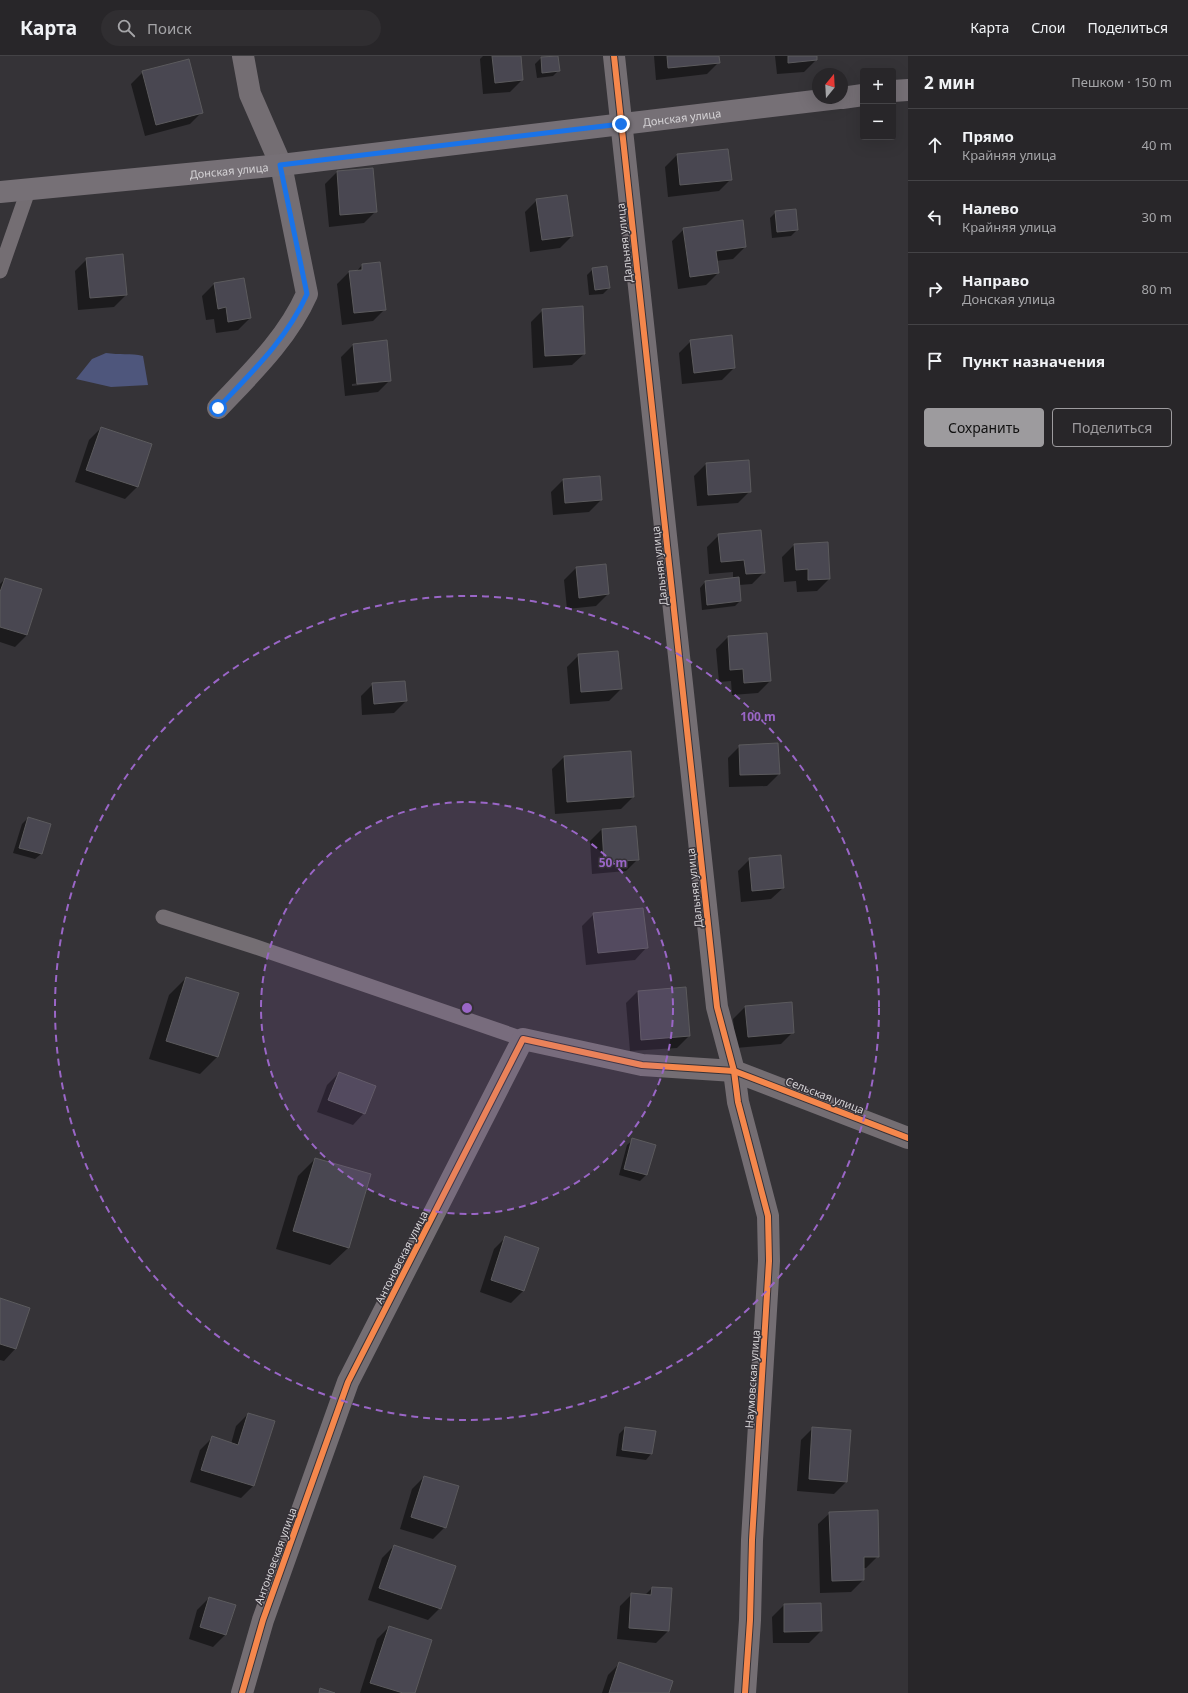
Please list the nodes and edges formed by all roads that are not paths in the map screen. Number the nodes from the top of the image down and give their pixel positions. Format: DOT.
graph roads {
  1 [pos="243,56"];
  2 [pos="614,56"];
  3 [pos="908,90"];
  4 [pos="896,91"];
  5 [pos="860,95"];
  6 [pos="848,97"];
  7 [pos="812,101"];
  8 [pos="621,124"];
  9 [pos="280,165"];
  10 [pos="28,188"];
  11 [pos="0,192"];
  12 [pos="0,271"];
  13 [pos="218,408"];
  14 [pos="163,918"];
  15 [pos="524,1039"];
  16 [pos="734,1071"];
  17 [pos="908,1138"];
  18 [pos="242,1693"];
  19 [pos="745,1693"];
  1 -- 9 [label="street"];
  2 -- 8 [label="street, Дальняя улица"];
  3 -- 4 [label="street"];
  5 -- 6 [label="street"];
  7 -- 8 [label="street, Донская улица"];
  8 -- 9 [label="street, Донская улица"];
  8 -- 16 [label="street, Дальняя улица"];
  9 -- 10 [label="street, Донская улица"];
  9 -- 13 [label="street"];
  10 -- 11 [label="street, Донская улица"];
  10 -- 12 [label="lane"];
  14 -- 15 [label="lane"];
  15 -- 16 [label="street"];
  15 -- 18 [label="street, Антоновская улица"];
  16 -- 17 [label="street, Сельская улица"];
  16 -- 19 [label="street, Наумовская улица"];
}
